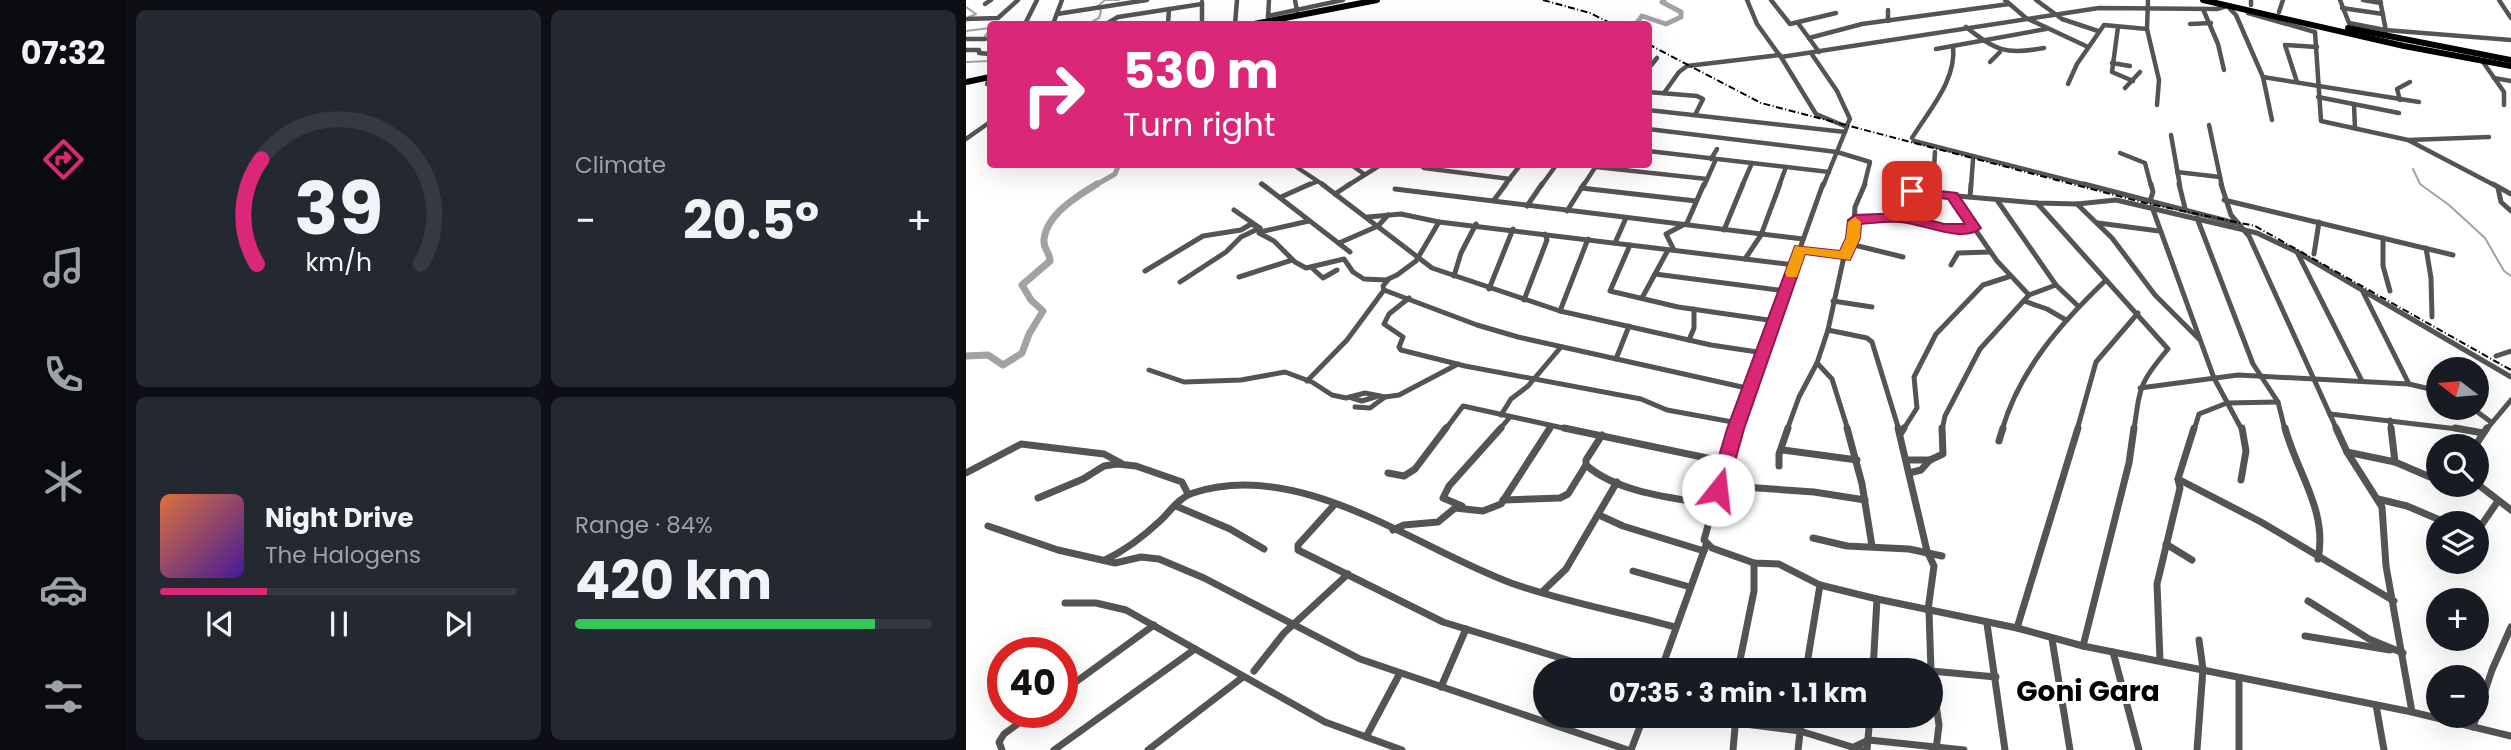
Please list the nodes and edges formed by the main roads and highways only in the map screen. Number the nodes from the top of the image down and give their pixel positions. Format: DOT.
graph roads {
  1 [pos="1367,0"];
  2 [pos="1377,0"];
  3 [pos="2203,0"];
  4 [pos="2251,3"];
  5 [pos="2228,5"];
  6 [pos="1262,21"];
  7 [pos="1268,21"];
  8 [pos="2511,60"];
  9 [pos="2511,66"];
  10 [pos="987,79"];
  11 [pos="966,81"];
  1 -- 6 [label="highway"];
  2 -- 7 [label="highway"];
  3 -- 5 [label="highway"];
  4 -- 5 [label="highway"];
  4 -- 8 [label="highway"];
  5 -- 9 [label="highway"];
  10 -- 11 [label="highway"];
}
